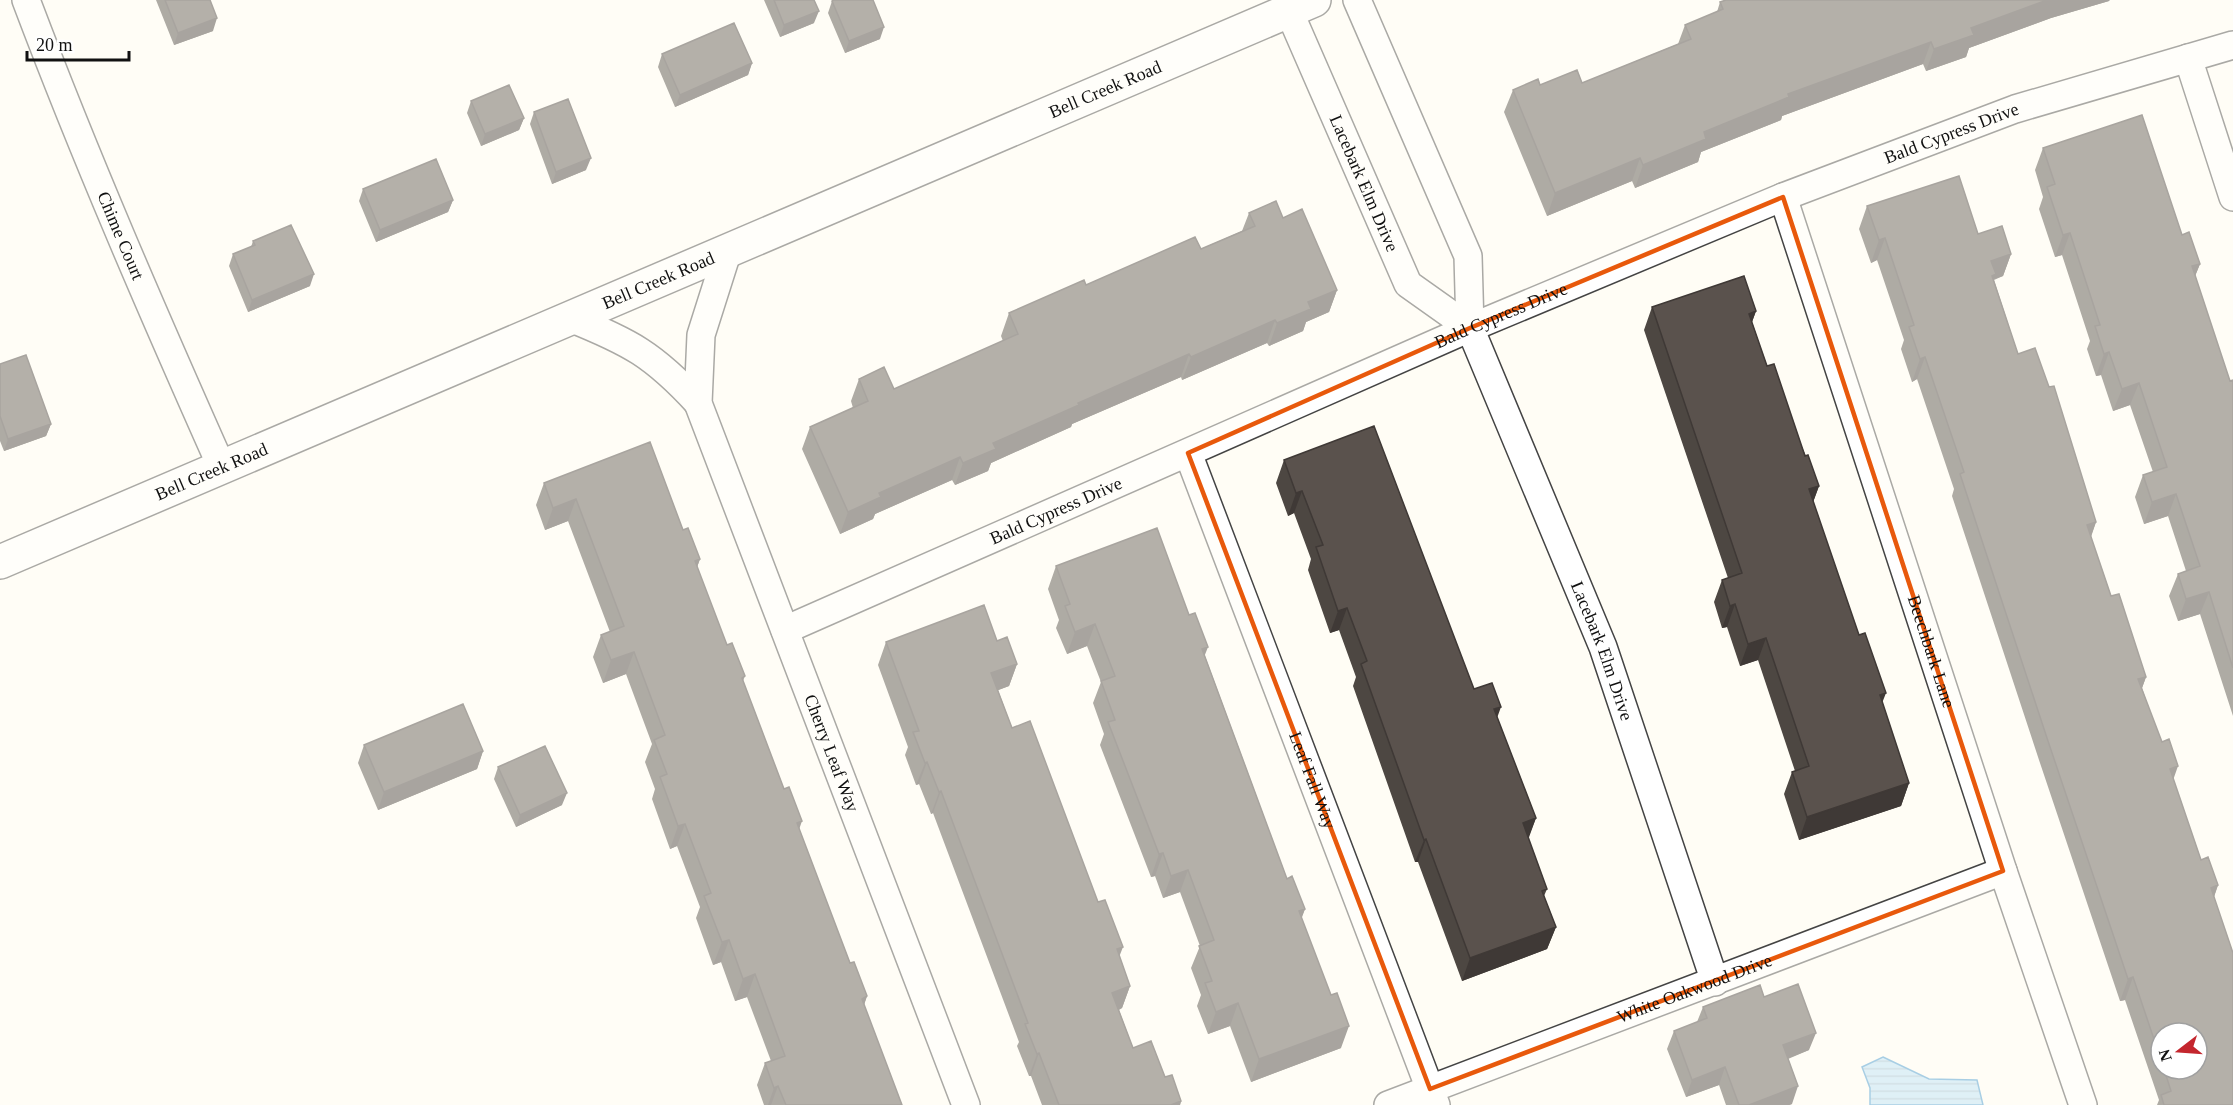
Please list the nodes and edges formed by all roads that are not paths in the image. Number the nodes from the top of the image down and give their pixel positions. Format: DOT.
graph roads {
  1 [pos="26,0"];
  2 [pos="1357,0"];
  3 [pos="1302,6"];
  4 [pos="2233,45"];
  5 [pos="2188,58"];
  6 [pos="1783,197"];
  7 [pos="2233,197"];
  8 [pos="728,250"];
  9 [pos="570,318"];
  10 [pos="1470,328"];
  11 [pos="698,403"];
  12 [pos="1188,453"];
  13 [pos="222,468"];
  14 [pos="0,562"];
  15 [pos="785,630"];
  16 [pos="2003,871"];
  17 [pos="1715,982"];
  18 [pos="1433,1097"];
  19 [pos="966,1105"];
  20 [pos="1388,1105"];
  21 [pos="2083,1105"];
  1 -- 13 [label="street, Chime Court"];
  2 -- 10 [label="street, Lacebark Elm Drive"];
  3 -- 8 [label="street, Bell Creek Road"];
  3 -- 10 [label="street, Lacebark Elm Drive"];
  4 -- 5 [label="street, Bald Cypress Drive"];
  5 -- 6 [label="street, Bald Cypress Drive"];
  5 -- 7 [label="street"];
  6 -- 10 [label="street, Bald Cypress Drive"];
  6 -- 16 [label="street, Beechbark Lane"];
  8 -- 9 [label="street, Bell Creek Road"];
  8 -- 11 [label="street, Cherry Leaf Way"];
  9 -- 11 [label="street, Cherry Leaf Way"];
  9 -- 13 [label="street, Bell Creek Road"];
  10 -- 12 [label="street, Bald Cypress Drive"];
  10 -- 17 [label="street, Lacebark Elm Drive"];
  11 -- 15 [label="street, Cherry Leaf Way"];
  12 -- 15 [label="street, Bald Cypress Drive"];
  12 -- 18 [label="street, Leaf Fall Way"];
  13 -- 14 [label="street, Bell Creek Road"];
  15 -- 19 [label="street, Cherry Leaf Way"];
  16 -- 17 [label="street, White Oakwood Drive"];
  16 -- 21 [label="street, Beechbark Lane"];
  17 -- 18 [label="street, White Oakwood Drive"];
  18 -- 20 [label="street, White Oakwood Drive"];
}
